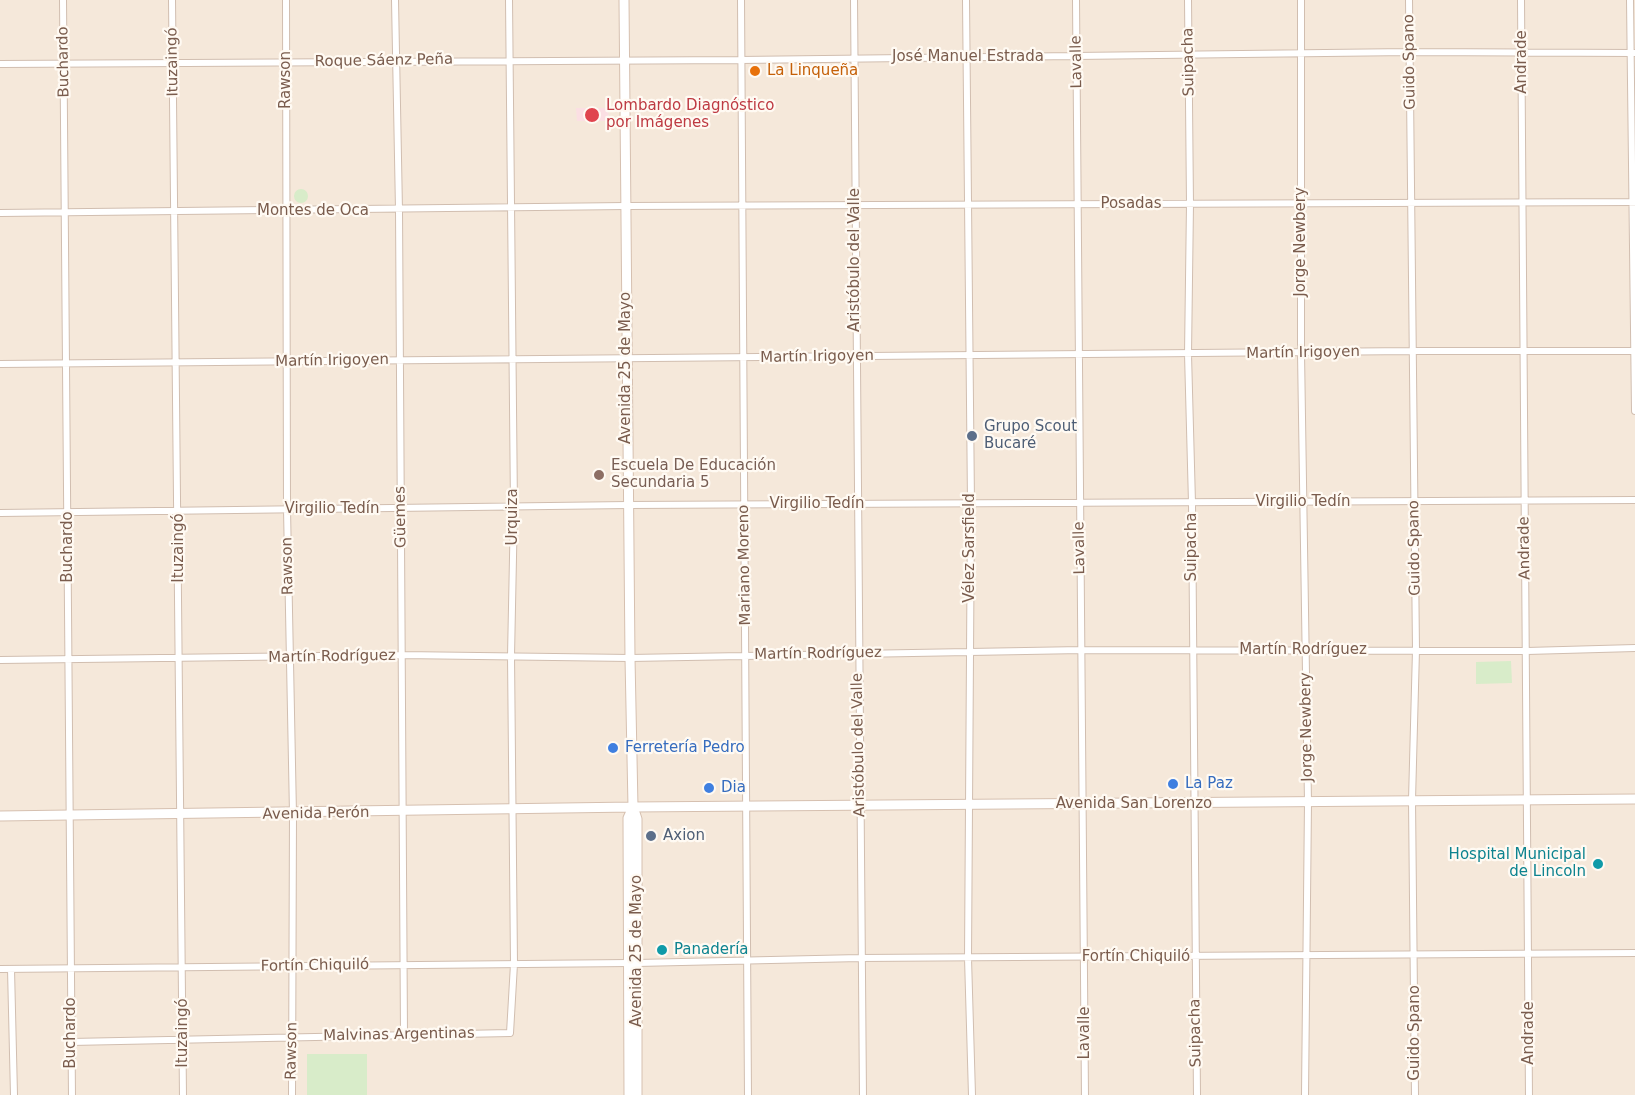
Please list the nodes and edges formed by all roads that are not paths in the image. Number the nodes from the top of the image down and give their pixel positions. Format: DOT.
graph roads {
  1 [pos="63,0"];
  2 [pos="172,0"];
  3 [pos="286,0"];
  4 [pos="395,0"];
  5 [pos="508,0"];
  6 [pos="624,0"];
  7 [pos="741,0"];
  8 [pos="854,0"];
  9 [pos="966,0"];
  10 [pos="1076,0"];
  11 [pos="1188,0"];
  12 [pos="1301,0"];
  13 [pos="1409,0"];
  14 [pos="1521,0"];
  15 [pos="1630,0"];
  16 [pos="1409,52"];
  17 [pos="1522,52"];
  18 [pos="1633,53"];
  19 [pos="1300,54"];
  20 [pos="1188,55"];
  21 [pos="967,56"];
  22 [pos="1076,57"];
  23 [pos="853,58"];
  24 [pos="395,60"];
  25 [pos="740,60"];
  26 [pos="510,61"];
  27 [pos="625,61"];
  28 [pos="63,63"];
  29 [pos="173,63"];
  30 [pos="286,63"];
  31 [pos="0,64"];
  32 [pos="1633,202"];
  33 [pos="1301,203"];
  34 [pos="1412,203"];
  35 [pos="1079,204"];
  36 [pos="1190,204"];
  37 [pos="1522,204"];
  38 [pos="626,206"];
  39 [pos="856,206"];
  40 [pos="966,206"];
  41 [pos="743,208"];
  42 [pos="399,210"];
  43 [pos="512,210"];
  44 [pos="287,211"];
  45 [pos="67,212"];
  46 [pos="176,212"];
  47 [pos="0,213"];
  48 [pos="1412,351"];
  49 [pos="1634,351"];
  50 [pos="1523,352"];
  51 [pos="1081,353"];
  52 [pos="1301,353"];
  53 [pos="1188,354"];
  54 [pos="855,355"];
  55 [pos="968,355"];
  56 [pos="511,358"];
  57 [pos="743,358"];
  58 [pos="398,359"];
  59 [pos="625,360"];
  60 [pos="177,361"];
  61 [pos="67,362"];
  62 [pos="286,362"];
  63 [pos="0,364"];
  64 [pos="1635,411"];
  65 [pos="1524,499"];
  66 [pos="1635,500"];
  67 [pos="1414,501"];
  68 [pos="1079,502"];
  69 [pos="1304,502"];
  70 [pos="971,503"];
  71 [pos="1192,503"];
  72 [pos="744,504"];
  73 [pos="858,504"];
  74 [pos="628,505"];
  75 [pos="514,507"];
  76 [pos="401,508"];
  77 [pos="287,509"];
  78 [pos="179,510"];
  79 [pos="0,513"];
  80 [pos="68,513"];
  81 [pos="1635,648"];
  82 [pos="1082,650"];
  83 [pos="1306,650"];
  84 [pos="1416,650"];
  85 [pos="1192,651"];
  86 [pos="1527,651"];
  87 [pos="858,653"];
  88 [pos="969,653"];
  89 [pos="747,654"];
  90 [pos="402,655"];
  91 [pos="512,656"];
  92 [pos="178,658"];
  93 [pos="289,658"];
  94 [pos="630,658"];
  95 [pos="0,660"];
  96 [pos="67,660"];
  97 [pos="1528,798"];
  98 [pos="1635,799"];
  99 [pos="1412,800"];
  100 [pos="1308,802"];
  101 [pos="1192,804"];
  102 [pos="968,805"];
  103 [pos="1083,805"];
  104 [pos="860,806"];
  105 [pos="633,807"];
  106 [pos="747,807"];
  107 [pos="513,810"];
  108 [pos="403,813"];
  109 [pos="293,814"];
  110 [pos="180,815"];
  111 [pos="0,816"];
  112 [pos="71,816"];
  113 [pos="1529,953"];
  114 [pos="1635,953"];
  115 [pos="1414,956"];
  116 [pos="1086,957"];
  117 [pos="1196,957"];
  118 [pos="1308,957"];
  119 [pos="860,958"];
  120 [pos="968,958"];
  121 [pos="748,960"];
  122 [pos="633,963"];
  123 [pos="514,964"];
  124 [pos="403,965"];
  125 [pos="292,966"];
  126 [pos="183,968"];
  127 [pos="0,969"];
  128 [pos="11,969"];
  129 [pos="71,970"];
  130 [pos="510,1033"];
  131 [pos="404,1034"];
  132 [pos="293,1037"];
  133 [pos="182,1038"];
  134 [pos="71,1042"];
  135 [pos="14,1095"];
  136 [pos="72,1095"];
  137 [pos="183,1095"];
  138 [pos="292,1095"];
  139 [pos="628,1095"];
  140 [pos="637,1095"];
  141 [pos="748,1095"];
  142 [pos="863,1095"];
  143 [pos="972,1095"];
  144 [pos="1085,1095"];
  145 [pos="1197,1095"];
  146 [pos="1305,1095"];
  147 [pos="1415,1095"];
  148 [pos="1529,1095"];
  1 -- 28 [label="street, Buchardo"];
  2 -- 29 [label="street, Ituzaingó"];
  3 -- 30 [label="street, Rawson"];
  4 -- 24 [label="street, Güemes"];
  5 -- 26 [label="street, Urquiza"];
  6 -- 27 [label="main road, Avenida 25 de Mayo"];
  7 -- 25 [label="street, Mariano Moreno"];
  8 -- 23 [label="street, Aristóbulo del Valle"];
  9 -- 21 [label="street, Vélez Sarsfield"];
  10 -- 22 [label="street, Lavalle"];
  11 -- 20 [label="street, Suipacha"];
  12 -- 19 [label="street, Jorge Newbery"];
  13 -- 16 [label="street, Guido Spano"];
  14 -- 17 [label="street, Andrade"];
  15 -- 18 [label="street"];
  16 -- 17 [label="street, José Manuel Estrada"];
  16 -- 19 [label="street, José Manuel Estrada"];
  16 -- 34 [label="street, Guido Spano"];
  17 -- 18 [label="street, José Manuel Estrada"];
  17 -- 37 [label="street, Andrade"];
  18 -- 32 [label="street"];
  19 -- 20 [label="street, José Manuel Estrada"];
  19 -- 33 [label="street, Jorge Newbery"];
  20 -- 22 [label="street, José Manuel Estrada"];
  20 -- 36 [label="street, Suipacha"];
  21 -- 22 [label="street, José Manuel Estrada"];
  21 -- 23 [label="street, José Manuel Estrada"];
  21 -- 40 [label="street, Vélez Sarsfield"];
  22 -- 35 [label="street, Lavalle"];
  23 -- 25 [label="street, José Manuel Estrada"];
  23 -- 39 [label="street, Aristóbulo del Valle"];
  24 -- 26 [label="street, Roque Sáenz Peña"];
  24 -- 30 [label="street, Roque Sáenz Peña"];
  24 -- 42 [label="street, Güemes"];
  25 -- 27 [label="street, José Manuel Estrada"];
  25 -- 41 [label="street, Mariano Moreno"];
  26 -- 27 [label="street, Roque Sáenz Peña"];
  26 -- 43 [label="street, Urquiza"];
  27 -- 38 [label="main road, Avenida 25 de Mayo"];
  28 -- 29 [label="street, Roque Sáenz Peña"];
  28 -- 31 [label="street, Roque Sáenz Peña"];
  28 -- 45 [label="street, Buchardo"];
  29 -- 30 [label="street, Roque Sáenz Peña"];
  29 -- 46 [label="street, Ituzaingó"];
  30 -- 44 [label="street, Rawson"];
  32 -- 37 [label="street, Posadas"];
  32 -- 49 [label="street"];
  33 -- 34 [label="street, Posadas"];
  33 -- 36 [label="street, Posadas"];
  33 -- 52 [label="street, Jorge Newbery"];
  34 -- 37 [label="street, Posadas"];
  34 -- 48 [label="street, Guido Spano"];
  35 -- 36 [label="street, Posadas"];
  35 -- 40 [label="street, Posadas"];
  35 -- 51 [label="street, Lavalle"];
  36 -- 53 [label="street, Suipacha"];
  37 -- 50 [label="street, Andrade"];
  38 -- 41 [label="street, Posadas"];
  38 -- 43 [label="street, Montes de Oca"];
  38 -- 59 [label="main road, Avenida 25 de Mayo"];
  39 -- 40 [label="street, Posadas"];
  39 -- 41 [label="street, Posadas"];
  39 -- 54 [label="street, Aristóbulo del Valle"];
  40 -- 55 [label="street, Vélez Sarsfield"];
  41 -- 57 [label="street, Mariano Moreno"];
  42 -- 43 [label="street, Montes de Oca"];
  42 -- 44 [label="street, Montes de Oca"];
  42 -- 58 [label="street, Güemes"];
  43 -- 56 [label="street, Urquiza"];
  44 -- 46 [label="street, Montes de Oca"];
  44 -- 62 [label="street, Rawson"];
  45 -- 46 [label="street, Montes de Oca"];
  45 -- 47 [label="street, Montes de Oca"];
  45 -- 61 [label="street, Buchardo"];
  46 -- 60 [label="street, Ituzaingó"];
  48 -- 50 [label="street, Martín Irigoyen"];
  48 -- 52 [label="street, Martín Irigoyen"];
  48 -- 67 [label="street, Guido Spano"];
  49 -- 50 [label="street, Martín Irigoyen"];
  49 -- 64 [label="street"];
  50 -- 65 [label="street, Andrade"];
  51 -- 53 [label="street, Martín Irigoyen"];
  51 -- 55 [label="street, Martín Irigoyen"];
  51 -- 68 [label="street, Lavalle"];
  52 -- 53 [label="street, Martín Irigoyen"];
  52 -- 69 [label="street, Jorge Newbery"];
  53 -- 71 [label="street, Suipacha"];
  54 -- 55 [label="street, Martín Irigoyen"];
  54 -- 57 [label="street, Martín Irigoyen"];
  54 -- 73 [label="street, Aristóbulo del Valle"];
  55 -- 70 [label="street, Vélez Sarsfield"];
  56 -- 58 [label="street, Martín Irigoyen"];
  56 -- 59 [label="street, Martín Irigoyen"];
  56 -- 75 [label="street, Urquiza"];
  57 -- 59 [label="street, Martín Irigoyen"];
  57 -- 72 [label="street, Mariano Moreno"];
  58 -- 62 [label="street, Martín Irigoyen"];
  58 -- 76 [label="street, Güemes"];
  59 -- 74 [label="main road, Avenida 25 de Mayo"];
  60 -- 61 [label="street, Martín Irigoyen"];
  60 -- 62 [label="street, Martín Irigoyen"];
  60 -- 78 [label="street, Ituzaingó"];
  61 -- 63 [label="street, Martín Irigoyen"];
  61 -- 80 [label="street, Buchardo"];
  62 -- 77 [label="street, Rawson"];
  65 -- 66 [label="street, Virgilio Tedín"];
  65 -- 67 [label="street, Virgilio Tedín"];
  65 -- 86 [label="street, Andrade"];
  67 -- 69 [label="street, Virgilio Tedín"];
  67 -- 84 [label="street, Guido Spano"];
  68 -- 70 [label="street, Virgilio Tedín"];
  68 -- 71 [label="street, Virgilio Tedín"];
  68 -- 82 [label="street, Lavalle"];
  69 -- 71 [label="street, Virgilio Tedín"];
  69 -- 83 [label="street, Jorge Newbery"];
  70 -- 73 [label="street, Virgilio Tedín"];
  70 -- 88 [label="street, Vélez Sarsfield"];
  71 -- 85 [label="street, Suipacha"];
  72 -- 73 [label="street, Virgilio Tedín"];
  72 -- 74 [label="street, Virgilio Tedín"];
  72 -- 89 [label="street, Mariano Moreno"];
  73 -- 87 [label="street, Aristóbulo del Valle"];
  74 -- 75 [label="street, Virgilio Tedín"];
  74 -- 94 [label="main road, Avenida 25 de Mayo"];
  75 -- 76 [label="street, Virgilio Tedín"];
  75 -- 91 [label="street, Urquiza"];
  76 -- 77 [label="street, Virgilio Tedín"];
  76 -- 90 [label="street, Güemes"];
  77 -- 78 [label="street, Virgilio Tedín"];
  77 -- 93 [label="street, Rawson"];
  78 -- 80 [label="street, Virgilio Tedín"];
  78 -- 92 [label="street, Ituzaingó"];
  79 -- 80 [label="street, Virgilio Tedín"];
  80 -- 96 [label="street, Buchardo"];
  81 -- 86 [label="street, Martín Rodríguez"];
  82 -- 85 [label="street, Martín Rodríguez"];
  82 -- 88 [label="street, Martín Rodríguez"];
  82 -- 103 [label="street, Lavalle"];
  83 -- 84 [label="street, Martín Rodríguez"];
  83 -- 85 [label="street, Martín Rodríguez"];
  83 -- 100 [label="street, Jorge Newbery"];
  84 -- 86 [label="street, Martín Rodríguez"];
  84 -- 99 [label="street, Guido Spano"];
  85 -- 101 [label="street, Suipacha"];
  86 -- 97 [label="street, Andrade"];
  87 -- 88 [label="street, Martín Rodríguez"];
  87 -- 89 [label="street, Martín Rodríguez"];
  87 -- 104 [label="street, Aristóbulo del Valle"];
  88 -- 102 [label="street, Vélez Sarsfield"];
  89 -- 94 [label="street, Martín Rodríguez"];
  89 -- 106 [label="street, Mariano Moreno"];
  90 -- 91 [label="street, Martín Rodríguez"];
  90 -- 93 [label="street, Martín Rodríguez"];
  90 -- 108 [label="street, Güemes"];
  91 -- 94 [label="street, Martín Rodríguez"];
  91 -- 107 [label="street, Urquiza"];
  92 -- 93 [label="street, Martín Rodríguez"];
  92 -- 96 [label="street, Martín Rodríguez"];
  92 -- 110 [label="street, Ituzaingó"];
  93 -- 109 [label="street, Rawson"];
  94 -- 105 [label="main road, Avenida 25 de Mayo"];
  95 -- 96 [label="street, Martín Rodríguez"];
  96 -- 112 [label="street, Buchardo"];
  97 -- 98 [label="main road, Avenida San Lorenzo"];
  97 -- 99 [label="main road, Avenida San Lorenzo"];
  97 -- 113 [label="street, Andrade"];
  99 -- 100 [label="main road, Avenida San Lorenzo"];
  99 -- 115 [label="street, Guido Spano"];
  100 -- 101 [label="main road, Avenida San Lorenzo"];
  100 -- 118 [label="street, Jorge Newbery"];
  101 -- 103 [label="main road, Avenida San Lorenzo"];
  101 -- 117 [label="street, Suipacha"];
  102 -- 103 [label="main road, Avenida San Lorenzo"];
  102 -- 104 [label="main road, Avenida San Lorenzo"];
  102 -- 120 [label="street, Vélez Sarsfield"];
  103 -- 116 [label="street, Lavalle"];
  104 -- 106 [label="main road, Avenida San Lorenzo"];
  104 -- 119 [label="street, Aristóbulo del Valle"];
  105 -- 106 [label="main road, Avenida San Lorenzo"];
  105 -- 107 [label="main road, Avenida Perón"];
  105 -- 122 [label="main road, Avenida 25 de Mayo"];
  106 -- 121 [label="street, Mariano Moreno"];
  107 -- 108 [label="main road, Avenida Perón"];
  107 -- 123 [label="street, Urquiza"];
  108 -- 109 [label="main road, Avenida Perón"];
  108 -- 124 [label="street, Güemes"];
  109 -- 110 [label="main road, Avenida Perón"];
  109 -- 125 [label="street, Rawson"];
  110 -- 112 [label="main road, Avenida Perón"];
  110 -- 126 [label="street, Ituzaingó"];
  111 -- 112 [label="main road, Avenida Perón"];
  112 -- 129 [label="street, Buchardo"];
  113 -- 114 [label="street, Fortín Chiquiló"];
  113 -- 115 [label="street, Fortín Chiquiló"];
  113 -- 148 [label="street, Andrade"];
  115 -- 118 [label="street, Fortín Chiquiló"];
  115 -- 147 [label="street, Guido Spano"];
  116 -- 117 [label="street, Fortín Chiquiló"];
  116 -- 120 [label="street, Fortín Chiquiló"];
  116 -- 144 [label="street, Lavalle"];
  117 -- 118 [label="street, Fortín Chiquiló"];
  117 -- 145 [label="street, Suipacha"];
  118 -- 146 [label="street, Jorge Newbery"];
  119 -- 120 [label="street, Fortín Chiquiló"];
  119 -- 121 [label="street, Fortín Chiquiló"];
  119 -- 142 [label="street, Aristóbulo del Valle"];
  120 -- 143 [label="street, Vélez Sarsfield"];
  121 -- 122 [label="street, Fortín Chiquiló"];
  121 -- 141 [label="street, Mariano Moreno"];
  122 -- 123 [label="street, Fortín Chiquiló"];
  122 -- 139 [label="main road, Avenida 25 de Mayo"];
  122 -- 140 [label="main road, Avenida 25 de Mayo"];
  123 -- 124 [label="street, Fortín Chiquiló"];
  123 -- 130 [label="street, Urquiza"];
  124 -- 125 [label="street, Fortín Chiquiló"];
  124 -- 131 [label="street, Güemes"];
  125 -- 126 [label="street, Fortín Chiquiló"];
  125 -- 132 [label="street, Rawson"];
  126 -- 129 [label="street, Fortín Chiquiló"];
  126 -- 133 [label="street, Ituzaingó"];
  127 -- 128 [label="street, Fortín Chiquiló"];
  128 -- 129 [label="street, Fortín Chiquiló"];
  128 -- 135 [label="street"];
  129 -- 134 [label="street, Buchardo"];
  130 -- 131 [label="street, Malvinas Argentinas"];
  131 -- 132 [label="street, Malvinas Argentinas"];
  132 -- 133 [label="street, Malvinas Argentinas"];
  132 -- 138 [label="street, Rawson"];
  133 -- 134 [label="street, Malvinas Argentinas"];
  133 -- 137 [label="street, Ituzaingó"];
  134 -- 136 [label="street, Buchardo"];
}
